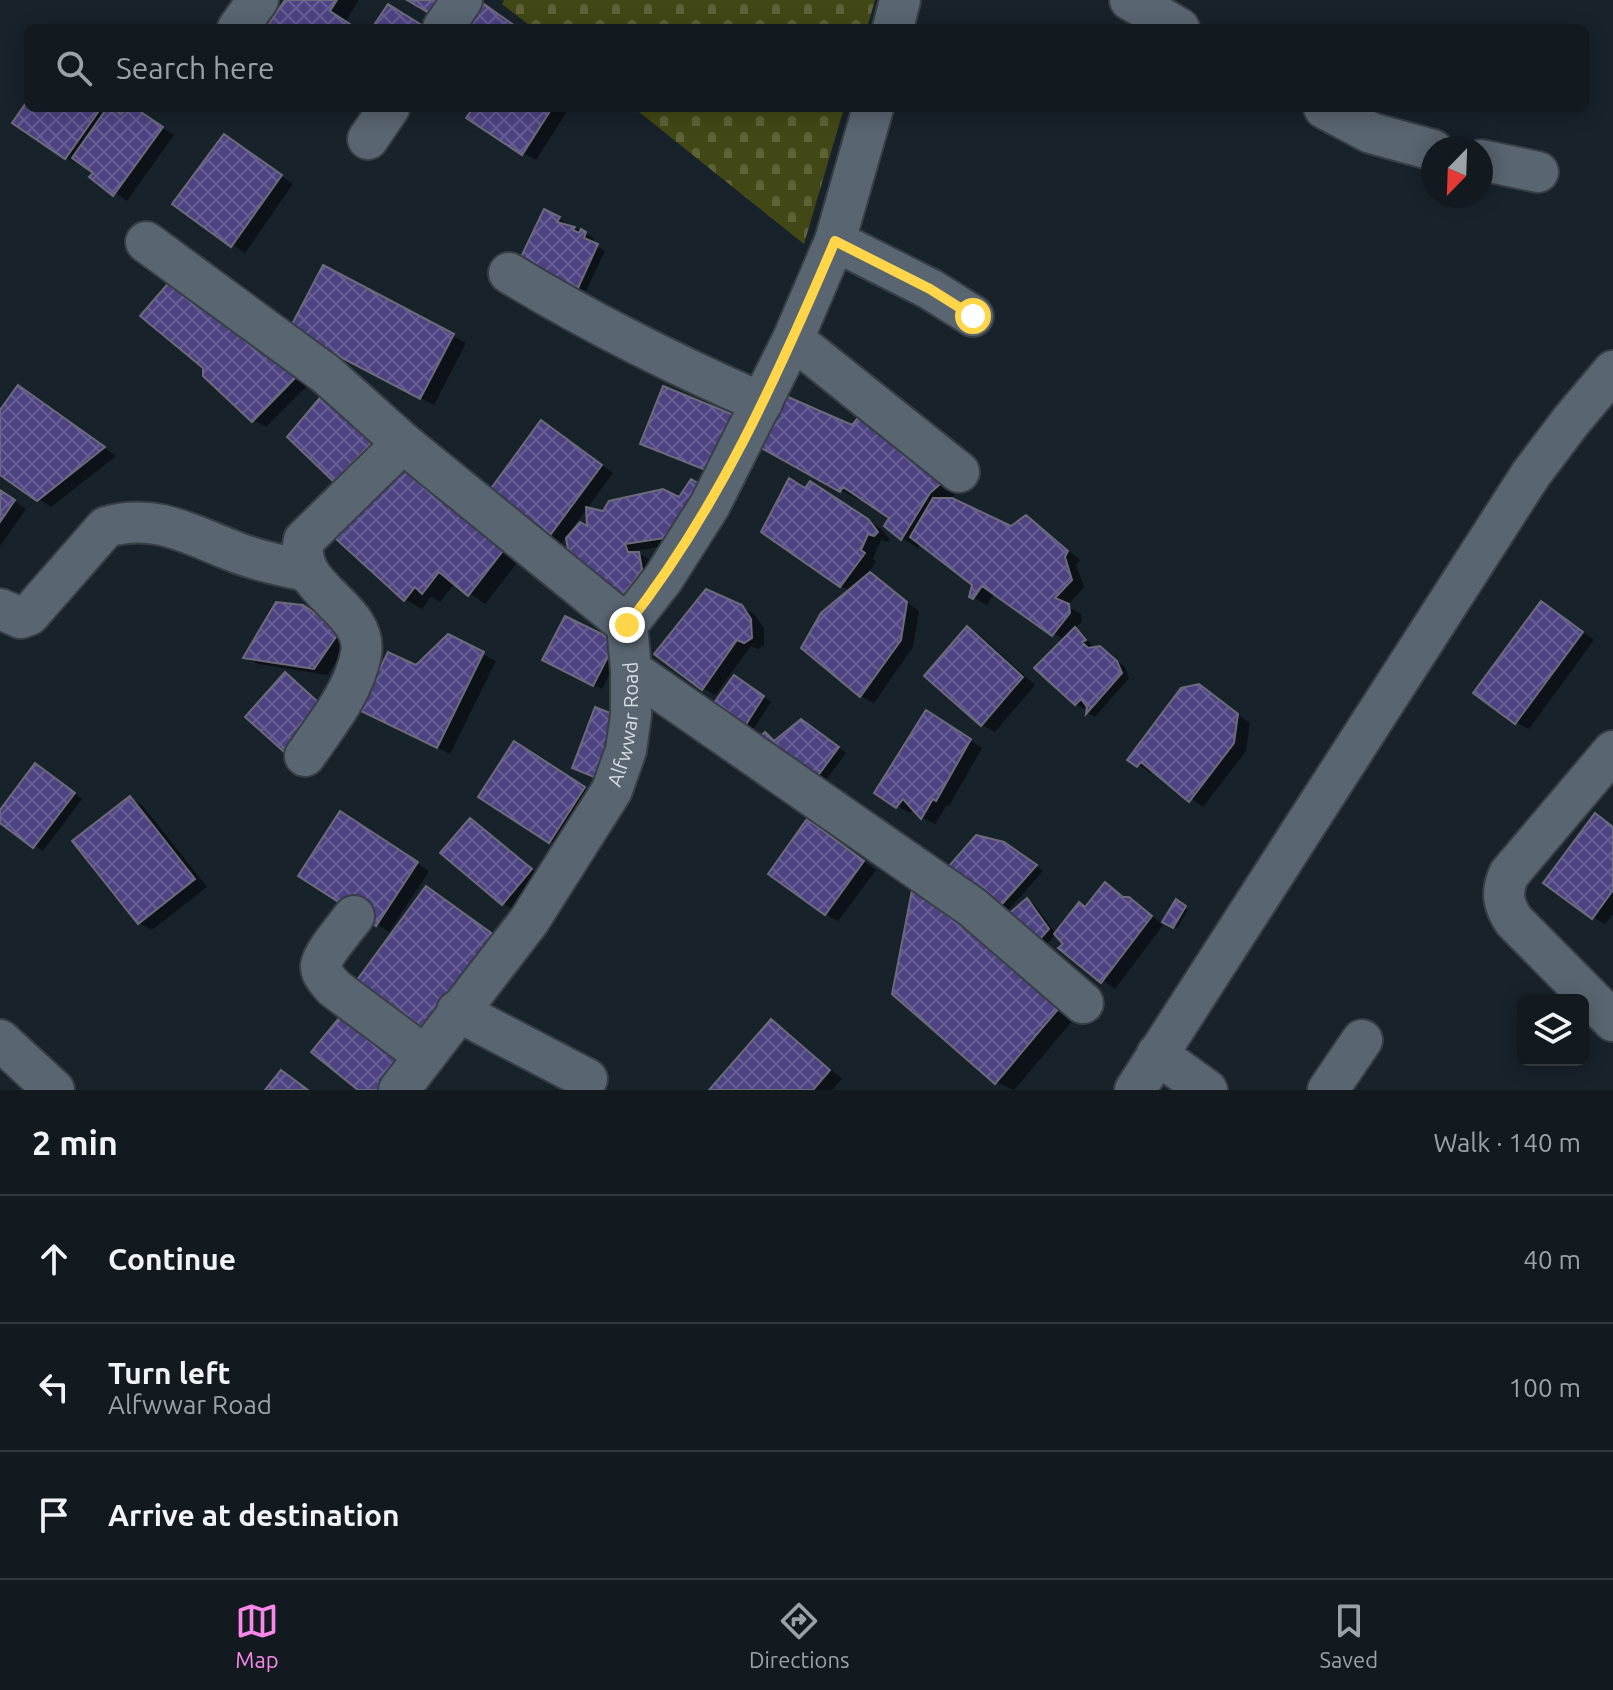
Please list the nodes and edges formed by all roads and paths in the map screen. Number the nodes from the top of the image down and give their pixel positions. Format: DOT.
graph roads {
  1 [pos="258,0"];
  2 [pos="462,0"];
  3 [pos="900,0"];
  4 [pos="1130,0"];
  5 [pos="241,24"];
  6 [pos="446,24"];
  7 [pos="894,24"];
  8 [pos="1172,24"];
  9 [pos="872,112"];
  10 [pos="1332,112"];
  11 [pos="1421,147"];
  12 [pos="1493,163"];
  13 [pos="1538,172"];
  14 [pos="835,241"];
  15 [pos="146,242"];
  16 [pos="509,273"];
  17 [pos="973,316"];
  18 [pos="793,339"];
  19 [pos="1613,371"];
  20 [pos="762,403"];
  21 [pos="403,443"];
  22 [pos="959,472"];
  23 [pos="306,571"];
  24 [pos="0,609"];
  25 [pos="627,625"];
  26 [pos="631,670"];
  27 [pos="1613,751"];
  28 [pos="305,756"];
  29 [pos="354,916"];
  30 [pos="1083,1003"];
  31 [pos="457,1011"];
  32 [pos="1613,1021"];
  33 [pos="0,1040"];
  34 [pos="1362,1040"];
  35 [pos="1157,1054"];
  36 [pos="425,1056"];
  37 [pos="587,1079"];
  38 [pos="54,1090"];
  39 [pos="399,1090"];
  40 [pos="1135,1090"];
  41 [pos="1207,1090"];
  42 [pos="1328,1090"];
  1 -- 5 [label="street"];
  2 -- 6 [label="street"];
  3 -- 7 [label="street"];
  4 -- 8 [label="street"];
  9 -- 14 [label="street"];
  10 -- 11 [label="street"];
  12 -- 13 [label="street"];
  14 -- 17 [label="street"];
  14 -- 18 [label="street"];
  15 -- 21 [label="street"];
  16 -- 20 [label="street"];
  18 -- 20 [label="street"];
  18 -- 22 [label="street"];
  19 -- 35 [label="street"];
  20 -- 25 [label="street"];
  21 -- 23 [label="street"];
  21 -- 25 [label="street"];
  23 -- 24 [label="street"];
  23 -- 28 [label="street"];
  25 -- 26 [label="street, Alfwwar Road"];
  26 -- 30 [label="street"];
  26 -- 31 [label="street, Alfwwar Road"];
  27 -- 32 [label="street"];
  29 -- 36 [label="street"];
  31 -- 36 [label="street, Alfwwar Road"];
  31 -- 37 [label="street"];
  33 -- 38 [label="street"];
  34 -- 42 [label="street"];
  35 -- 40 [label="street"];
  35 -- 41 [label="street"];
  36 -- 39 [label="street, Alfwwar Road"];
}
